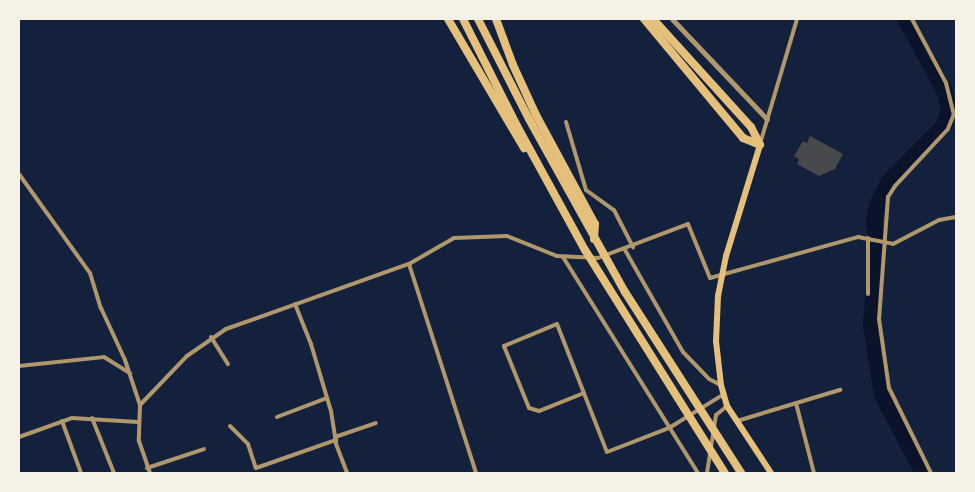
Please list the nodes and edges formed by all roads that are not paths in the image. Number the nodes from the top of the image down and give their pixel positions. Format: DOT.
graph roads {
  1 [pos="448,19"];
  2 [pos="463,19"];
  3 [pos="478,19"];
  4 [pos="496,19"];
  5 [pos="644,19"];
  6 [pos="653,19"];
  7 [pos="672,19"];
  8 [pos="797,19"];
  9 [pos="912,19"];
  10 [pos="767,119"];
  11 [pos="566,122"];
  12 [pos="514,128"];
  13 [pos="760,145"];
  14 [pos="19,174"];
  15 [pos="956,217"];
  16 [pos="594,239"];
  17 [pos="870,239"];
  18 [pos="883,244"];
  19 [pos="633,247"];
  20 [pos="626,250"];
  21 [pos="563,257"];
  22 [pos="409,264"];
  23 [pos="722,275"];
  24 [pos="868,294"];
  25 [pos="295,304"];
  26 [pos="211,337"];
  27 [pos="228,364"];
  28 [pos="19,366"];
  29 [pos="130,373"];
  30 [pos="721,385"];
  31 [pos="840,390"];
  32 [pos="584,393"];
  33 [pos="724,394"];
  34 [pos="327,398"];
  35 [pos="796,403"];
  36 [pos="140,405"];
  37 [pos="727,406"];
  38 [pos="277,417"];
  39 [pos="92,418"];
  40 [pos="62,421"];
  41 [pos="736,421"];
  42 [pos="138,422"];
  43 [pos="376,423"];
  44 [pos="230,426"];
  45 [pos="668,428"];
  46 [pos="19,437"];
  47 [pos="335,438"];
  48 [pos="204,449"];
  49 [pos="148,471"];
  50 [pos="80,473"];
  51 [pos="114,473"];
  52 [pos="347,473"];
  53 [pos="476,473"];
  54 [pos="698,473"];
  55 [pos="707,473"];
  56 [pos="725,473"];
  57 [pos="741,473"];
  58 [pos="772,473"];
  59 [pos="814,473"];
  60 [pos="931,473"];
  1 -- 12 [label="highway"];
  2 -- 12 [label="highway"];
  3 -- 16 [label="highway"];
  4 -- 16 [label="highway"];
  5 -- 13 [label="highway"];
  6 -- 13 [label="highway"];
  7 -- 10 [label="street"];
  8 -- 10 [label="street"];
  9 -- 18 [label="street"];
  10 -- 13 [label="street"];
  11 -- 19 [label="street"];
  12 -- 56 [label="highway"];
  13 -- 23 [label="main road"];
  14 -- 29 [label="street"];
  15 -- 18 [label="street"];
  16 -- 57 [label="highway"];
  17 -- 18 [label="street"];
  17 -- 23 [label="street"];
  17 -- 24 [label="street"];
  18 -- 60 [label="street"];
  19 -- 20 [label="street"];
  19 -- 23 [label="street"];
  20 -- 21 [label="street"];
  20 -- 30 [label="street"];
  21 -- 22 [label="street"];
  21 -- 45 [label="street"];
  22 -- 25 [label="street"];
  22 -- 53 [label="street"];
  23 -- 30 [label="main road"];
  25 -- 26 [label="street"];
  25 -- 34 [label="street"];
  26 -- 27 [label="street"];
  26 -- 36 [label="street"];
  28 -- 29 [label="street"];
  29 -- 36 [label="street"];
  30 -- 33 [label="main road"];
  31 -- 35 [label="street"];
  32 -- 32 [label="street"];
  32 -- 45 [label="street"];
  33 -- 37 [label="main road"];
  33 -- 45 [label="street"];
  34 -- 38 [label="street"];
  34 -- 47 [label="street"];
  35 -- 41 [label="street"];
  35 -- 59 [label="street"];
  36 -- 42 [label="street"];
  37 -- 41 [label="main road"];
  37 -- 55 [label="street"];
  39 -- 40 [label="street"];
  39 -- 42 [label="street"];
  39 -- 51 [label="street"];
  40 -- 46 [label="street"];
  40 -- 50 [label="street"];
  41 -- 58 [label="main road"];
  42 -- 49 [label="street"];
  43 -- 47 [label="street"];
  44 -- 47 [label="street"];
  45 -- 54 [label="street"];
  47 -- 52 [label="street"];
  48 -- 49 [label="street"];
}
